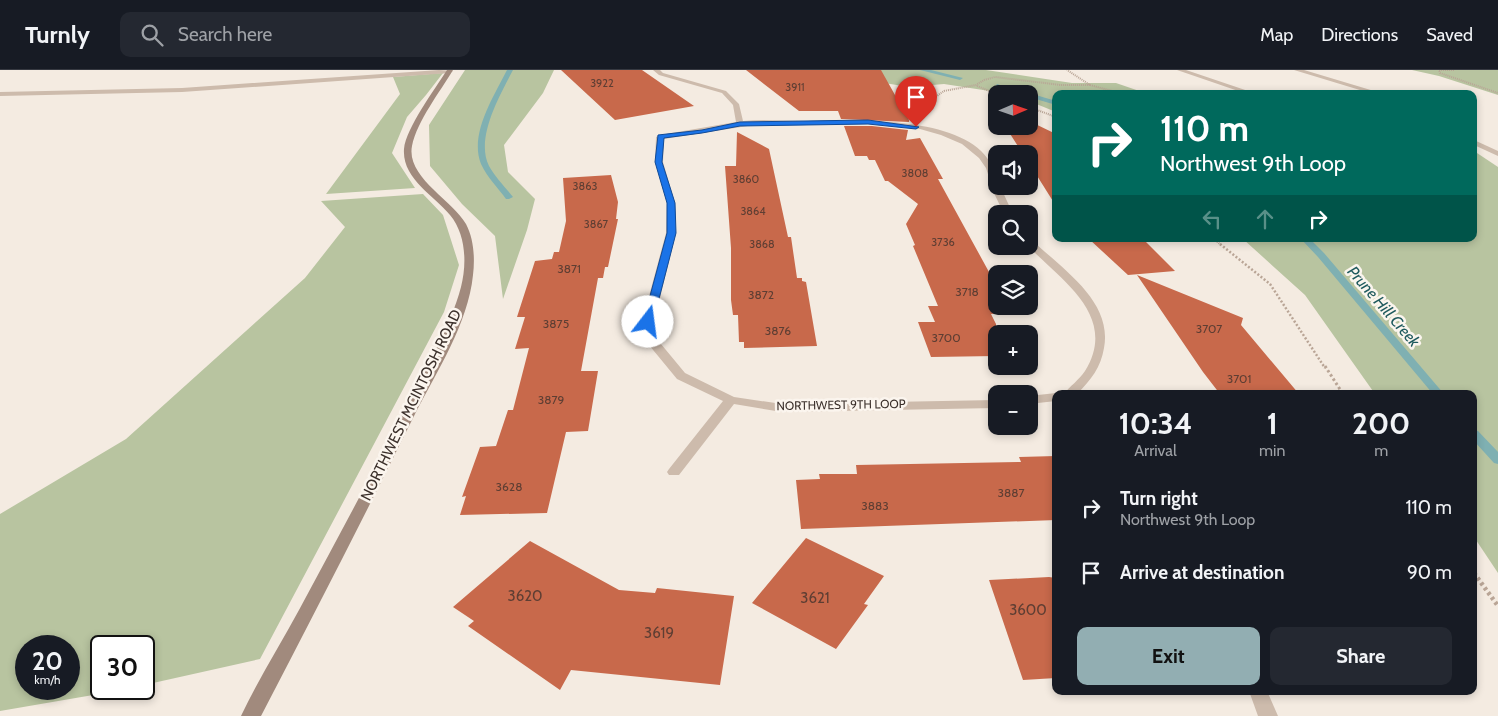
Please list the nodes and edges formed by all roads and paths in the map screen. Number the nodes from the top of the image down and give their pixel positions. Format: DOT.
graph roads {
  1 [pos="656,70"];
  2 [pos="1067,70"];
  3 [pos="1180,70"];
  4 [pos="1297,70"];
  5 [pos="1454,70"];
  6 [pos="450,71"];
  7 [pos="1090,85"];
  8 [pos="976,86"];
  9 [pos="1108,90"];
  10 [pos="1242,90"];
  11 [pos="1367,90"];
  12 [pos="988,91"];
  13 [pos="1498,93"];
  14 [pos="0,94"];
  15 [pos="1038,110"];
  16 [pos="1052,116"];
  17 [pos="740,124"];
  18 [pos="902,125"];
  19 [pos="1477,144"];
  20 [pos="1498,154"];
  21 [pos="1498,163"];
  22 [pos="1004,205"];
  23 [pos="1218,242"];
  24 [pos="1038,253"];
  25 [pos="1074,390"];
  26 [pos="1340,390"];
  27 [pos="1052,397"];
  28 [pos="1038,399"];
  29 [pos="731,400"];
  30 [pos="988,404"];
  31 [pos="674,472"];
  32 [pos="1477,577"];
  33 [pos="1498,606"];
  34 [pos="1260,695"];
  35 [pos="251,716"];
  36 [pos="1268,716"];
  1 -- 17 [label="street"];
  2 -- 7 [label="path"];
  3 -- 10 [label="street"];
  4 -- 11 [label="street"];
  5 -- 13 [label="path"];
  6 -- 14 [label="street"];
  6 -- 35 [label="street, NORTHWEST MCINTOSH ROAD"];
  7 -- 8 [label="path"];
  7 -- 9 [label="path"];
  8 -- 12 [label="path"];
  8 -- 18 [label="path"];
  15 -- 16 [label="path"];
  17 -- 18 [label="street, NORTHWEST 9TH LOOP"];
  17 -- 29 [label="street, NORTHWEST 9TH LOOP"];
  18 -- 22 [label="street, NORTHWEST 9TH LOOP"];
  19 -- 20 [label="street"];
  19 -- 21 [label="street"];
  23 -- 26 [label="path"];
  24 -- 25 [label="street"];
  27 -- 28 [label="street"];
  29 -- 30 [label="street, NORTHWEST 9TH LOOP"];
  29 -- 31 [label="street"];
  32 -- 33 [label="path"];
  34 -- 36 [label="street"];
}
